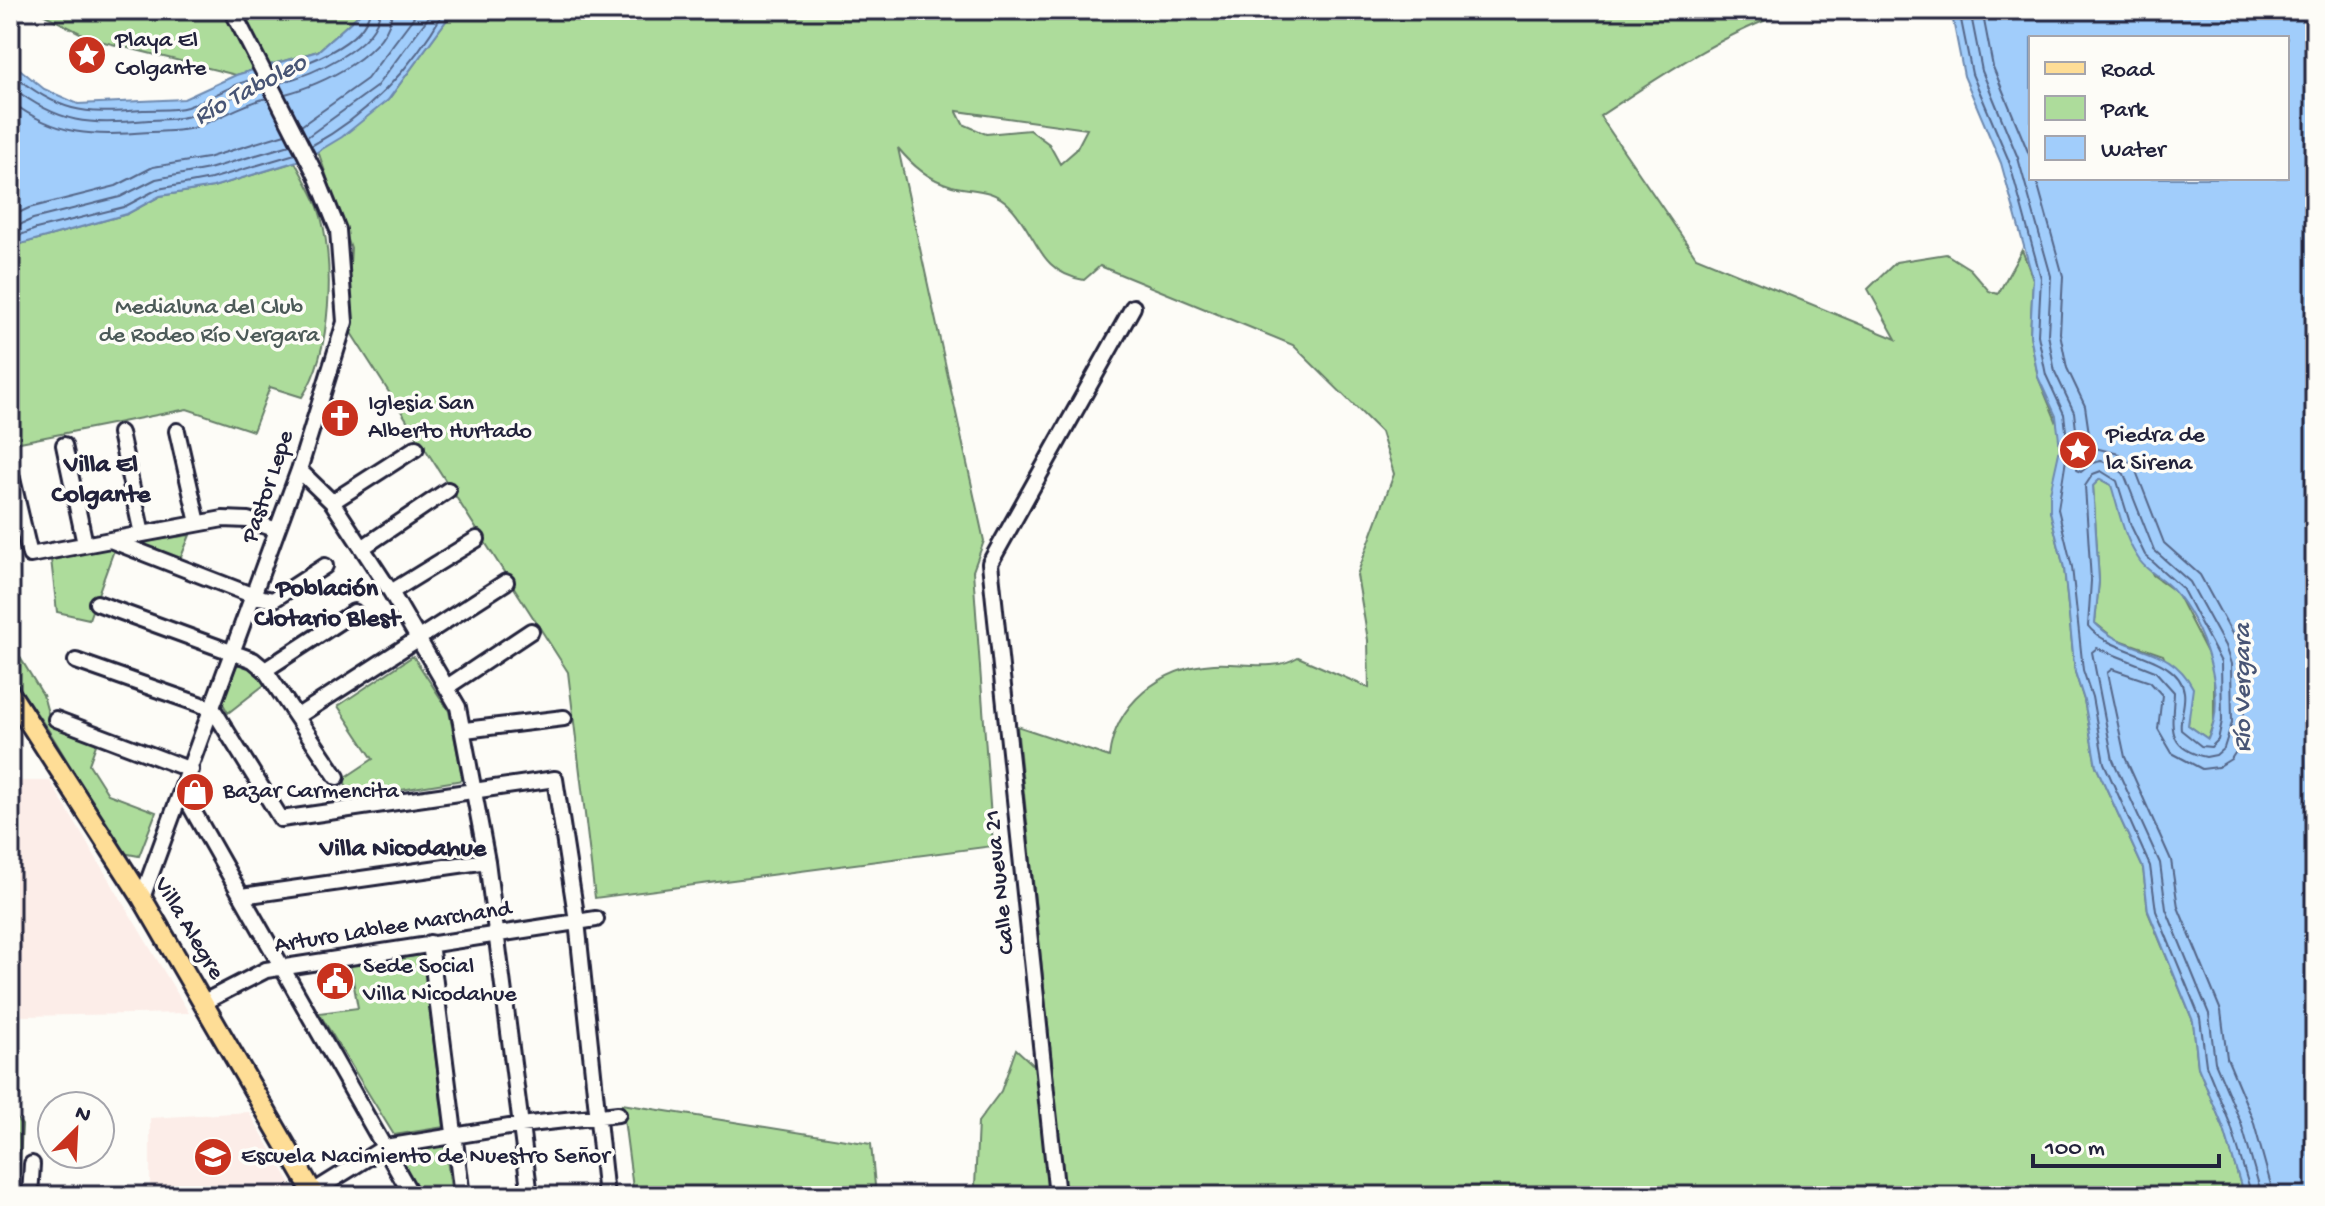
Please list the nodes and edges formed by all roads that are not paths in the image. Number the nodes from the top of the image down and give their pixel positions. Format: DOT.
graph roads {
  1 [pos="232,10"];
  2 [pos="1133,307"];
  3 [pos="177,431"];
  4 [pos="120,433"];
  5 [pos="64,445"];
  6 [pos="416,448"];
  7 [pos="10,470"];
  8 [pos="299,470"];
  9 [pos="448,490"];
  10 [pos="332,502"];
  11 [pos="198,523"];
  12 [pos="277,530"];
  13 [pos="142,534"];
  14 [pos="477,539"];
  15 [pos="110,540"];
  16 [pos="85,544"];
  17 [pos="362,548"];
  18 [pos="325,566"];
  19 [pos="506,582"];
  20 [pos="391,592"];
  21 [pos="254,596"];
  22 [pos="97,603"];
  23 [pos="354,612"];
  24 [pos="531,631"];
  25 [pos="418,639"];
  26 [pos="234,652"];
  27 [pos="76,661"];
  28 [pos="265,670"];
  29 [pos="447,687"];
  30 [pos="10,693"];
  31 [pos="213,709"];
  32 [pos="298,716"];
  33 [pos="564,718"];
  34 [pos="56,719"];
  35 [pos="465,730"];
  36 [pos="191,770"];
  37 [pos="337,777"];
  38 [pos="475,790"];
  39 [pos="183,793"];
  40 [pos="487,861"];
  41 [pos="242,896"];
  42 [pos="142,898"];
  43 [pos="596,919"];
  44 [pos="577,921"];
  45 [pos="498,934"];
  46 [pos="430,943"];
  47 [pos="284,968"];
  48 [pos="204,1002"];
  49 [pos="618,1114"];
  50 [pos="596,1117"];
  51 [pos="521,1125"];
  52 [pos="453,1135"];
  53 [pos="385,1147"];
  54 [pos="32,1164"];
  55 [pos="314,1194"];
  56 [pos="30,1196"];
  57 [pos="412,1196"];
  58 [pos="462,1196"];
  59 [pos="530,1196"];
  60 [pos="606,1196"];
  61 [pos="1057,1196"];
  1 -- 8 [label="street, Pastor Lepe"];
  2 -- 61 [label="street, Calle Nueva 21"];
  3 -- 11 [label="street"];
  4 -- 13 [label="street"];
  5 -- 16 [label="street"];
  6 -- 10 [label="street"];
  7 -- 16 [label="street"];
  8 -- 10 [label="street"];
  8 -- 12 [label="street, Pastor Lepe"];
  9 -- 17 [label="street"];
  10 -- 17 [label="street"];
  11 -- 12 [label="street"];
  11 -- 13 [label="street"];
  12 -- 21 [label="street, Pastor Lepe"];
  13 -- 15 [label="street"];
  14 -- 20 [label="street"];
  15 -- 16 [label="street"];
  15 -- 21 [label="street"];
  17 -- 20 [label="street"];
  18 -- 21 [label="street"];
  19 -- 25 [label="street"];
  20 -- 25 [label="street"];
  21 -- 26 [label="street, Pastor Lepe"];
  22 -- 26 [label="street"];
  23 -- 28 [label="street"];
  24 -- 29 [label="street"];
  25 -- 29 [label="street"];
  25 -- 32 [label="street"];
  26 -- 28 [label="street"];
  26 -- 31 [label="street, Pastor Lepe"];
  27 -- 31 [label="street"];
  28 -- 32 [label="street"];
  29 -- 35 [label="street"];
  30 -- 42 [label="main road, Villa Alegre"];
  31 -- 36 [label="street, Pastor Lepe"];
  31 -- 38 [label="street"];
  32 -- 37 [label="street"];
  33 -- 35 [label="street"];
  34 -- 36 [label="street"];
  35 -- 38 [label="street"];
  36 -- 39 [label="street, Pastor Lepe"];
  38 -- 40 [label="street"];
  38 -- 44 [label="street"];
  39 -- 41 [label="street"];
  39 -- 42 [label="street, Pastor Lepe"];
  40 -- 41 [label="street"];
  40 -- 45 [label="street"];
  41 -- 47 [label="street"];
  42 -- 48 [label="main road, Villa Alegre"];
  43 -- 44 [label="street, Arturo Lablee Marchand"];
  44 -- 45 [label="street, Arturo Lablee Marchand"];
  44 -- 50 [label="street"];
  45 -- 46 [label="street, Arturo Lablee Marchand"];
  45 -- 51 [label="street"];
  46 -- 47 [label="street, Arturo Lablee Marchand"];
  46 -- 52 [label="street"];
  47 -- 48 [label="street, Arturo Lablee Marchand"];
  47 -- 53 [label="street"];
  48 -- 55 [label="main road, Villa Alegre"];
  49 -- 50 [label="street"];
  50 -- 51 [label="street"];
  50 -- 60 [label="street"];
  51 -- 52 [label="street"];
  51 -- 59 [label="street"];
  52 -- 53 [label="street"];
  52 -- 58 [label="street"];
  53 -- 55 [label="street"];
  53 -- 57 [label="street"];
  54 -- 56 [label="street"];
}
